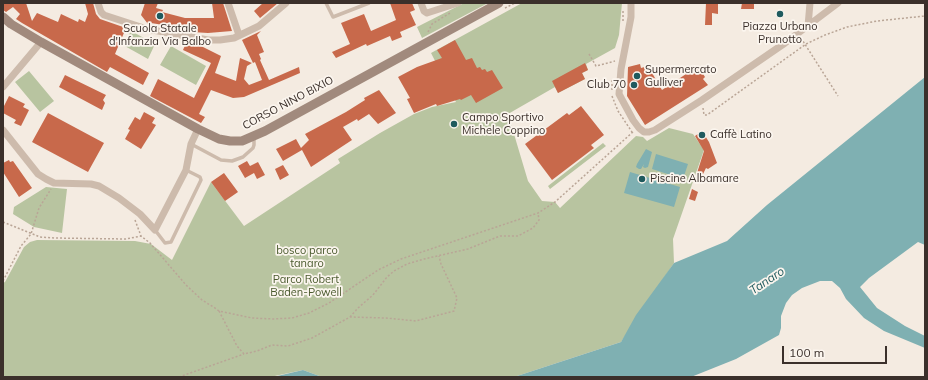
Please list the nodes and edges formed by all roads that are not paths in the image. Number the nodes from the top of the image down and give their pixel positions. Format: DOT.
graph roads {
  1 [pos="98,3"];
  2 [pos="228,3"];
  3 [pos="286,3"];
  4 [pos="326,3"];
  5 [pos="369,3"];
  6 [pos="421,3"];
  7 [pos="458,3"];
  8 [pos="631,3"];
  9 [pos="810,3"];
  10 [pos="838,3"];
  11 [pos="500,7"];
  12 [pos="3,17"];
  13 [pos="808,26"];
  14 [pos="239,35"];
  15 [pos="42,42"];
  16 [pos="3,88"];
  17 [pos="198,129"];
  18 [pos="3,130"];
  19 [pos="254,137"];
  20 [pos="191,144"];
  21 [pos="186,170"];
  22 [pos="155,230"];
  1 -- 14 [label="street"];
  2 -- 14 [label="street"];
  3 -- 14 [label="street"];
  4 -- 5 [label="lane"];
  6 -- 7 [label="street"];
  8 -- 13 [label="street"];
  9 -- 13 [label="street"];
  10 -- 13 [label="street"];
  11 -- 19 [label="main road, CORSO NINO BIXIO"];
  12 -- 15 [label="main road, CORSO NINO BIXIO"];
  15 -- 16 [label="street"];
  15 -- 17 [label="main road, CORSO NINO BIXIO"];
  17 -- 19 [label="main road, CORSO NINO BIXIO"];
  17 -- 20 [label="street"];
  18 -- 22 [label="street"];
  19 -- 20 [label="lane"];
  20 -- 21 [label="street"];
  21 -- 22 [label="street"];
  21 -- 22 [label="lane"];
}
